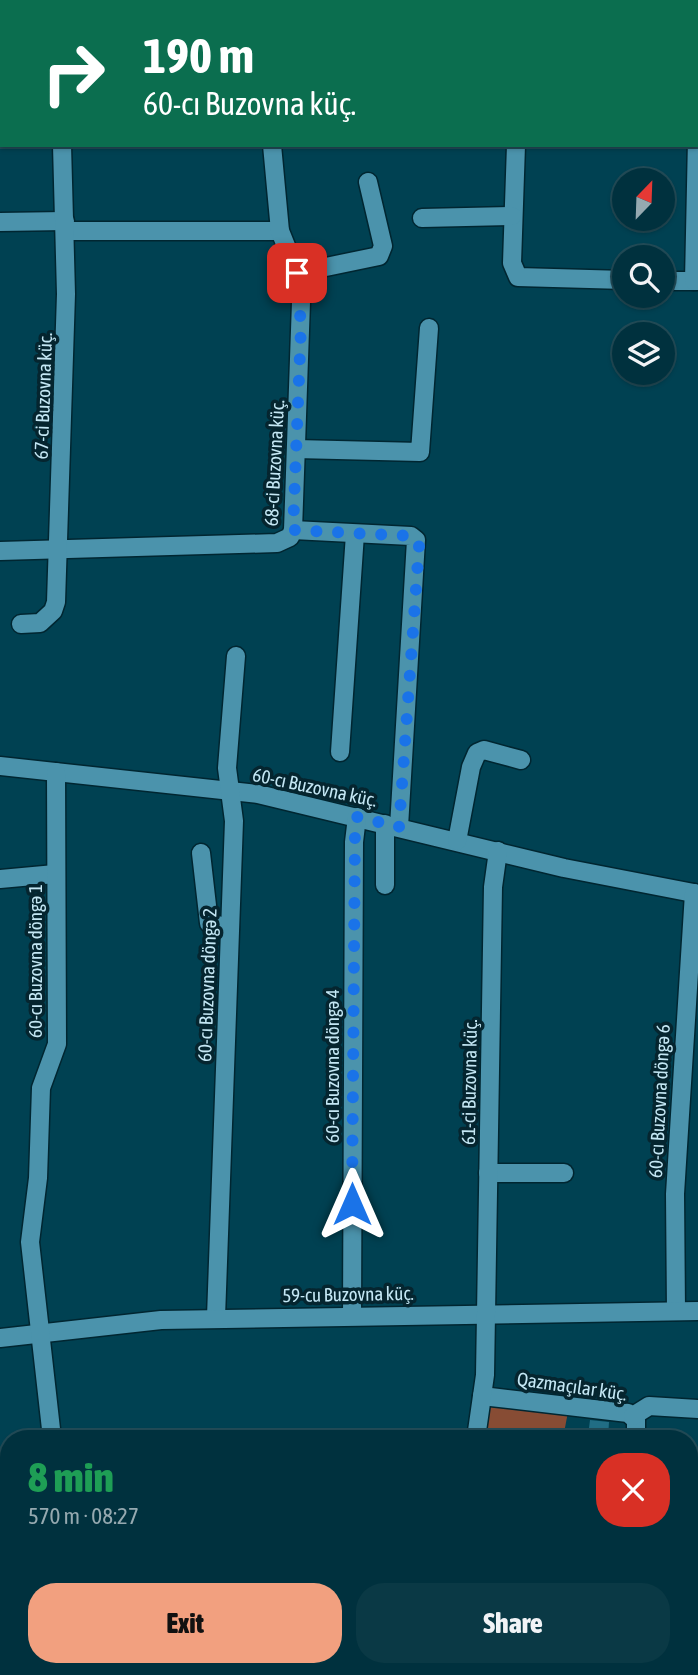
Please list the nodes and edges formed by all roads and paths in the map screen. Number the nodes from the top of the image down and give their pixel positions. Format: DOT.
graph roads {
  1 [pos="62,147"];
  2 [pos="272,147"];
  3 [pos="516,147"];
  4 [pos="697,147"];
  5 [pos="369,182"];
  6 [pos="512,216"];
  7 [pos="422,218"];
  8 [pos="0,222"];
  9 [pos="65,226"];
  10 [pos="280,231"];
  11 [pos="297,273"];
  12 [pos="612,280"];
  13 [pos="675,281"];
  14 [pos="696,281"];
  15 [pos="429,328"];
  16 [pos="296,449"];
  17 [pos="293,530"];
  18 [pos="355,534"];
  19 [pos="0,551"];
  20 [pos="58,551"];
  21 [pos="21,624"];
  22 [pos="236,656"];
  23 [pos="340,752"];
  24 [pos="521,760"];
  25 [pos="0,766"];
  26 [pos="56,772"];
  27 [pos="229,790"];
  28 [pos="357,817"];
  29 [pos="392,825"];
  30 [pos="457,841"];
  31 [pos="498,852"];
  32 [pos="201,853"];
  33 [pos="55,874"];
  34 [pos="0,878"];
  35 [pos="385,885"];
  36 [pos="696,893"];
  37 [pos="230,928"];
  38 [pos="488,1172"];
  39 [pos="564,1173"];
  40 [pos="676,1311"];
  41 [pos="698,1311"];
  42 [pos="486,1313"];
  43 [pos="352,1315"];
  44 [pos="216,1317"];
  45 [pos="39,1334"];
  46 [pos="0,1338"];
  47 [pos="482,1396"];
  48 [pos="698,1409"];
  49 [pos="633,1416"];
  50 [pos="51,1430"];
  51 [pos="477,1430"];
  52 [pos="637,1430"];
  1 -- 9 [label="street, 67-ci Buzovna küç."];
  2 -- 10 [label="street, 68-ci Buzovna küç."];
  3 -- 6 [label="street"];
  4 -- 14 [label="street"];
  5 -- 11 [label="street"];
  6 -- 7 [label="street"];
  6 -- 12 [label="street"];
  8 -- 9 [label="street"];
  9 -- 10 [label="street"];
  9 -- 20 [label="street, 67-ci Buzovna küç."];
  10 -- 11 [label="street, 68-ci Buzovna küç."];
  11 -- 16 [label="street, 68-ci Buzovna küç."];
  13 -- 14 [label="street"];
  15 -- 16 [label="street"];
  16 -- 17 [label="street, 68-ci Buzovna küç."];
  17 -- 18 [label="street"];
  17 -- 20 [label="street, 68-ci Buzovna küç."];
  18 -- 23 [label="street"];
  18 -- 29 [label="street"];
  19 -- 20 [label="street, 68-ci Buzovna küç."];
  20 -- 21 [label="street, 67-ci Buzovna küç."];
  22 -- 27 [label="street, 60-cı Buzovna döngə 2"];
  24 -- 30 [label="street"];
  25 -- 26 [label="street, 60-cı Buzovna küç."];
  26 -- 27 [label="street, 60-cı Buzovna küç."];
  26 -- 33 [label="street, 60-cı Buzovna döngə 1"];
  27 -- 28 [label="street, 60-cı Buzovna küç."];
  27 -- 37 [label="street, 60-cı Buzovna döngə 2"];
  28 -- 29 [label="street, 60-cı Buzovna küç."];
  28 -- 43 [label="street, 60-cı Buzovna döngə 4"];
  29 -- 30 [label="street, 60-cı Buzovna küç."];
  29 -- 35 [label="street"];
  30 -- 31 [label="street, 60-cı Buzovna küç."];
  31 -- 36 [label="street, 60-cı Buzovna küç."];
  31 -- 38 [label="street, 61-ci Buzovna küç."];
  32 -- 37 [label="street"];
  33 -- 34 [label="street"];
  33 -- 45 [label="street, 60-cı Buzovna döngə 1"];
  36 -- 40 [label="street, 60-cı Buzovna döngə 6"];
  37 -- 44 [label="street, 60-cı Buzovna döngə 2"];
  38 -- 39 [label="street"];
  38 -- 42 [label="street, 61-ci Buzovna küç."];
  40 -- 41 [label="street, 59-cu Buzovna küç."];
  40 -- 42 [label="street, 59-cu Buzovna küç."];
  42 -- 43 [label="street, 59-cu Buzovna küç."];
  42 -- 47 [label="street, 61-ci Buzovna küç."];
  43 -- 44 [label="street, 59-cu Buzovna küç."];
  44 -- 45 [label="street, 59-cu Buzovna küç."];
  45 -- 46 [label="street, 59-cu Buzovna küç."];
  45 -- 50 [label="street, 60-cı Buzovna döngə 1"];
  47 -- 49 [label="street, Qazmaçılar küç."];
  47 -- 51 [label="street, 61-ci Buzovna küç."];
  48 -- 49 [label="street"];
  49 -- 52 [label="street, Qazmaçılar küç."];
}
